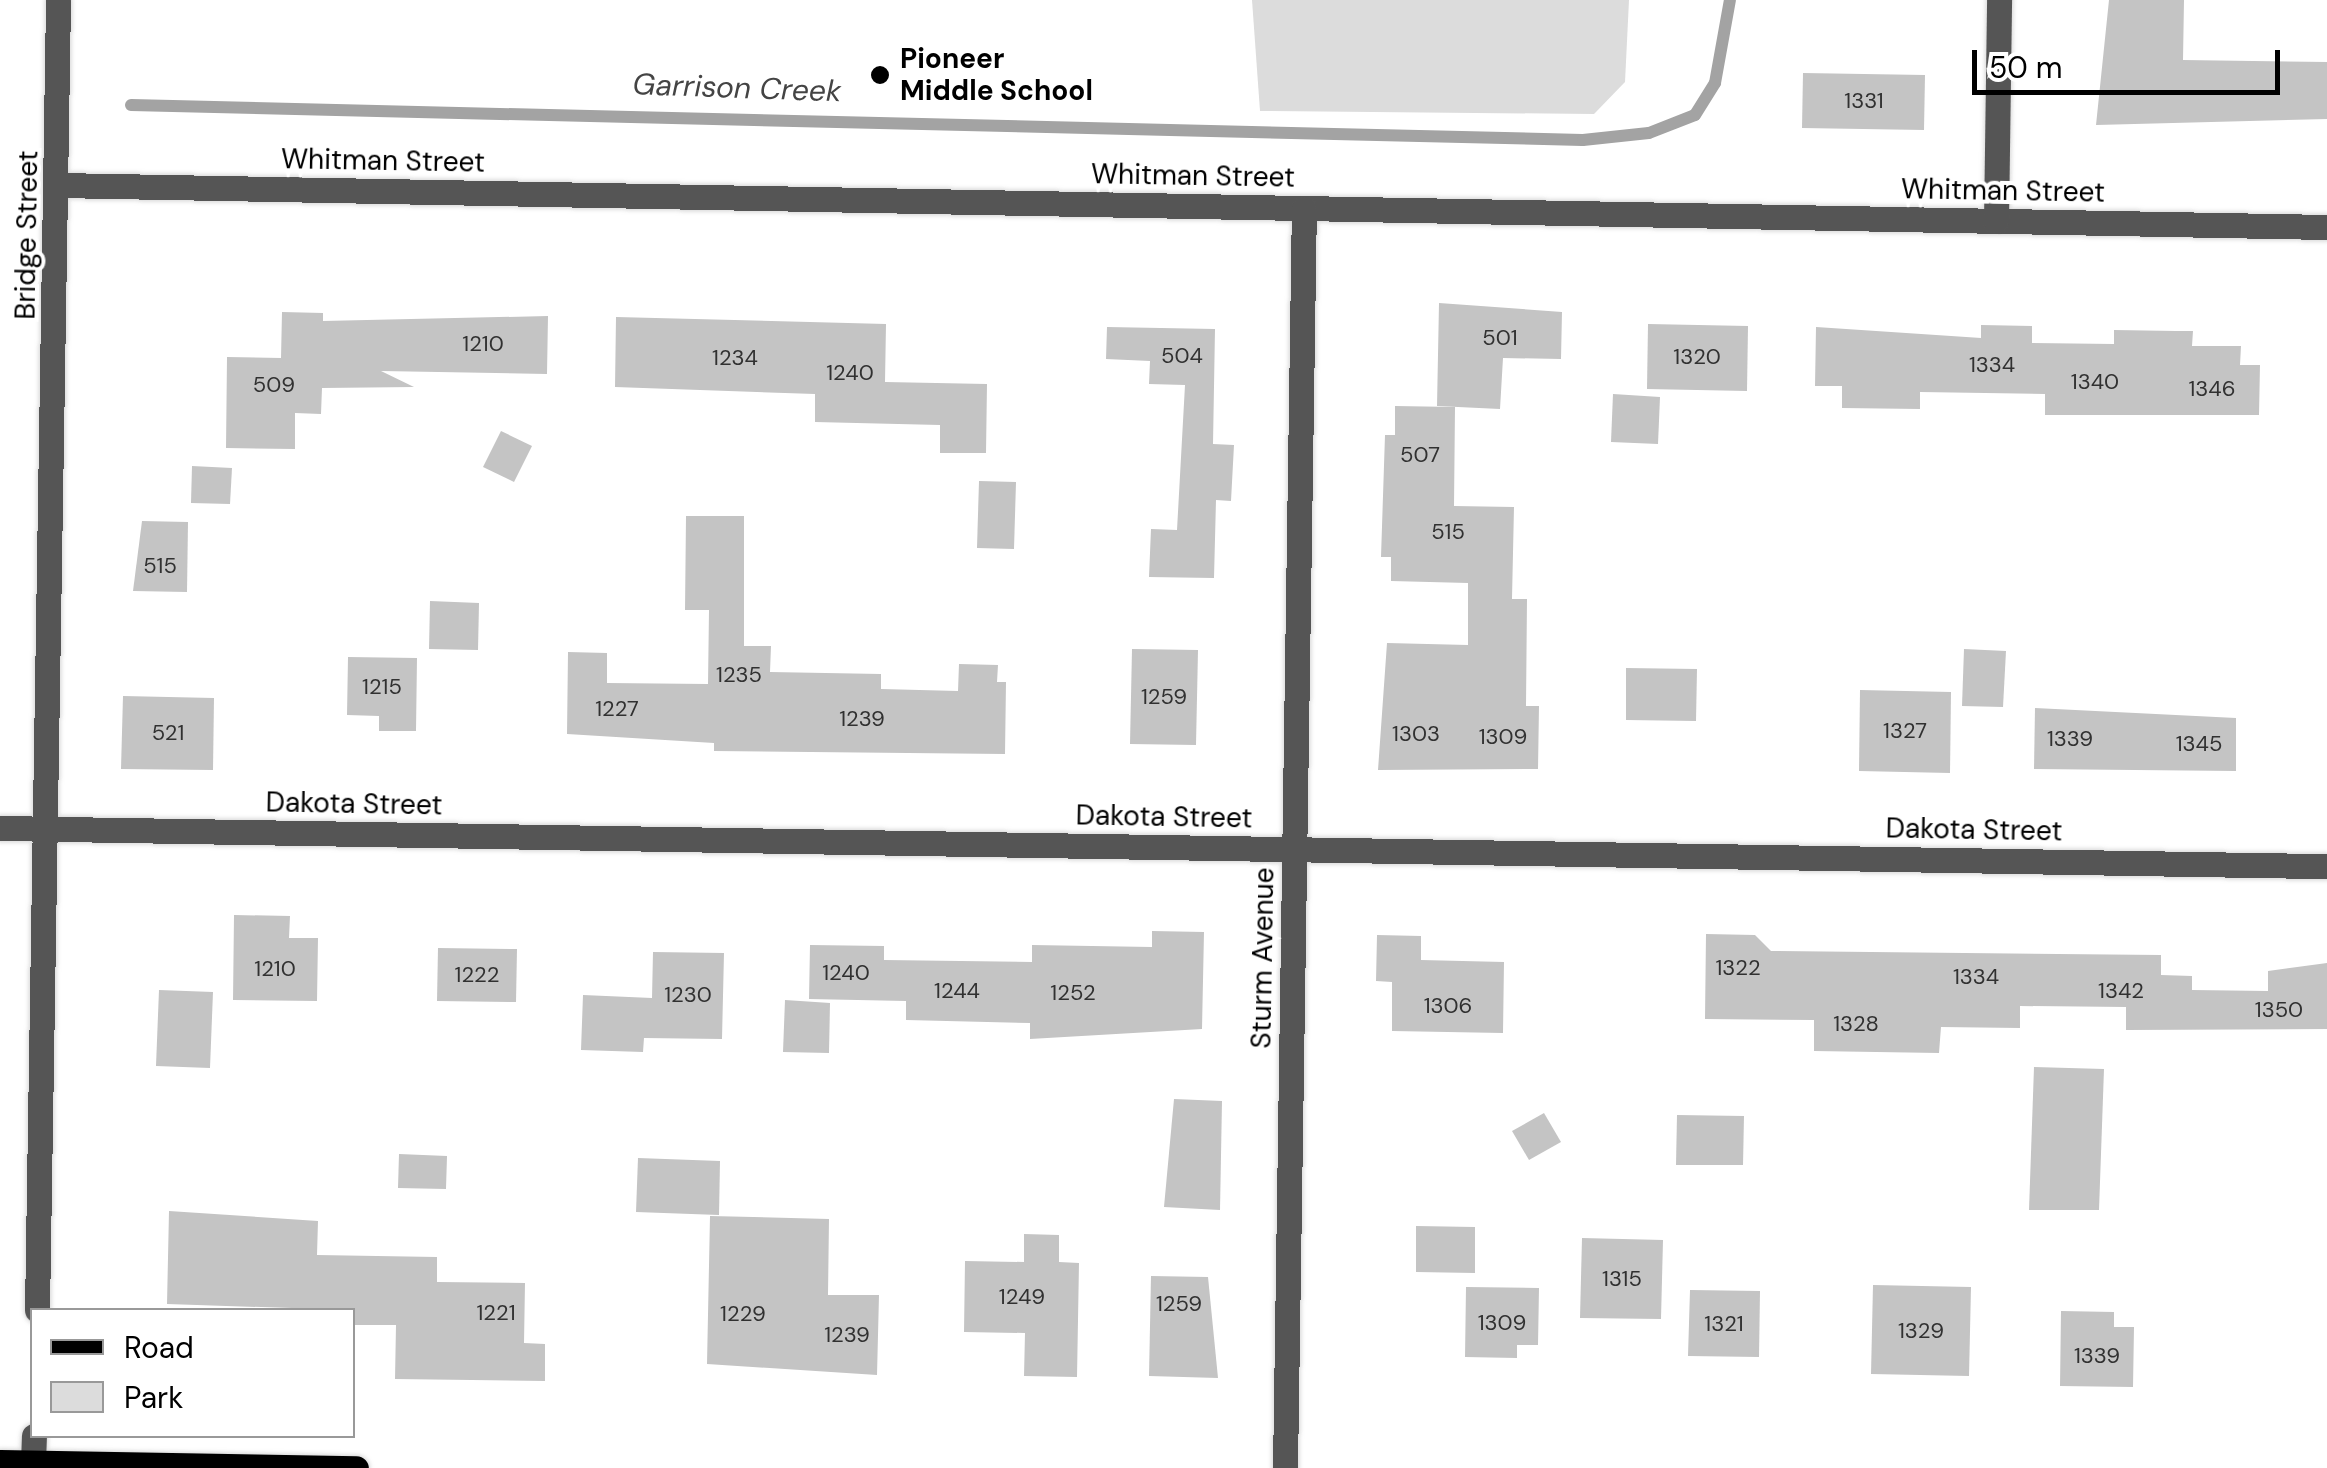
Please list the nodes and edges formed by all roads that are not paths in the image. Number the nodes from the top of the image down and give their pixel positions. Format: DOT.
graph roads {
  1 [pos="58,0"];
  2 [pos="1999,0"];
  3 [pos="58,185"];
  4 [pos="1304,208"];
  5 [pos="1996,221"];
  6 [pos="2327,227"];
  7 [pos="0,828"];
  8 [pos="48,829"];
  9 [pos="1295,849"];
  10 [pos="2327,866"];
  11 [pos="37,1308"];
  12 [pos="34,1438"];
  13 [pos="0,1462"];
  14 [pos="34,1463"];
  15 [pos="356,1468"];
  16 [pos="1285,1468"];
  1 -- 3 [label="street, Bridge Street"];
  2 -- 5 [label="street"];
  3 -- 4 [label="street, Whitman Street"];
  3 -- 8 [label="street, Bridge Street"];
  4 -- 5 [label="street, Whitman Street"];
  4 -- 9 [label="street, Sturm Avenue"];
  5 -- 6 [label="street, Whitman Street"];
  7 -- 8 [label="street, Dakota Street"];
  8 -- 9 [label="street, Dakota Street"];
  8 -- 11 [label="street, Bridge Street"];
  9 -- 10 [label="street, Dakota Street"];
  9 -- 16 [label="street, Sturm Avenue"];
  12 -- 14 [label="street"];
  13 -- 14 [label="main road"];
  14 -- 15 [label="main road"];
}
